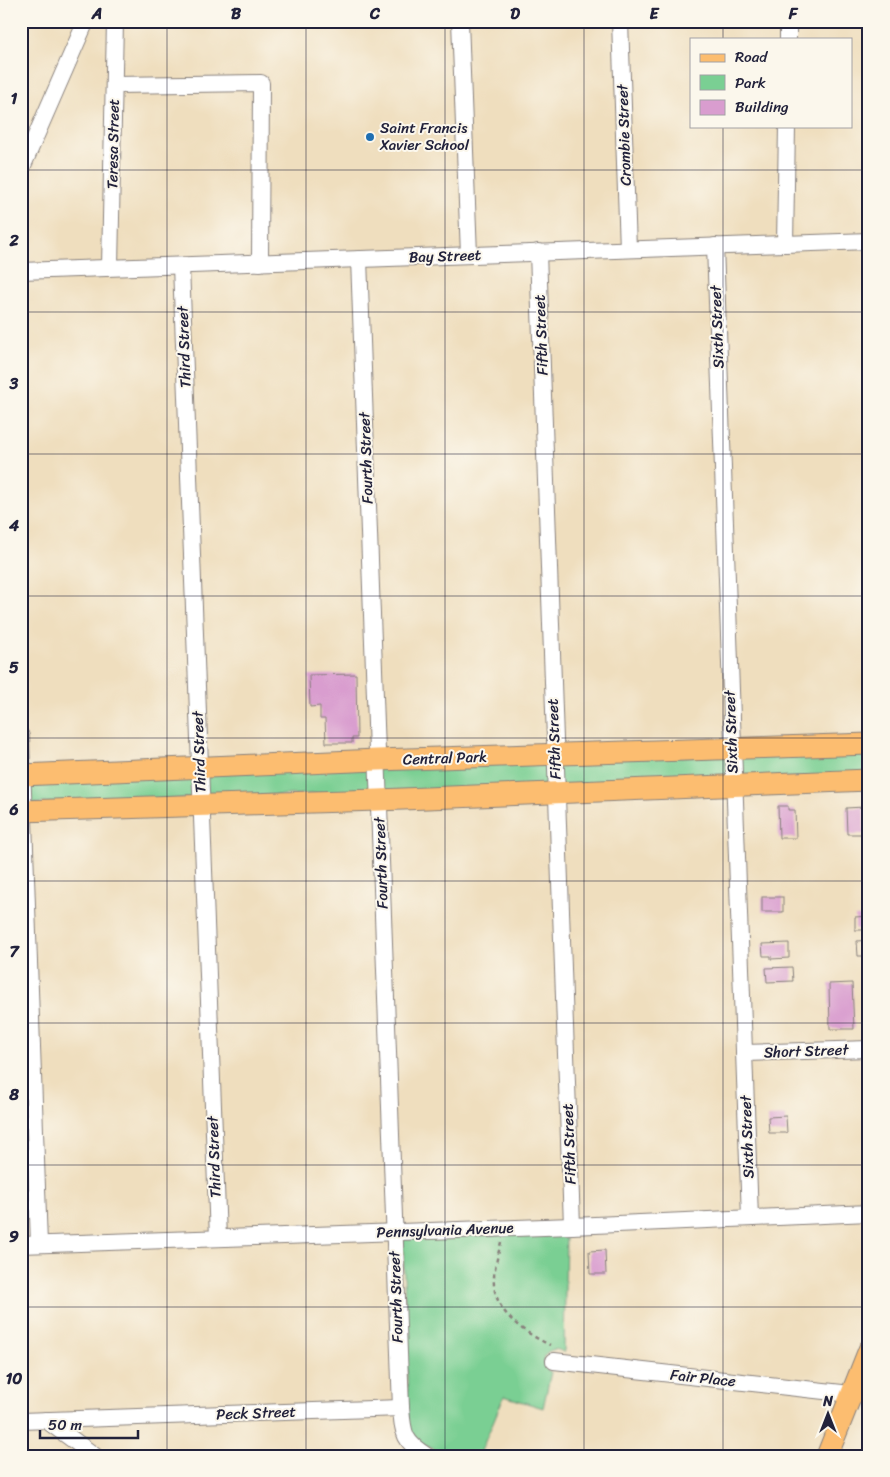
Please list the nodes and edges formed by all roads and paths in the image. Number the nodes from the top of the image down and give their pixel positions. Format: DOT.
graph roads {
  1 [pos="86,21"];
  2 [pos="115,21"];
  3 [pos="460,21"];
  4 [pos="620,21"];
  5 [pos="788,21"];
  6 [pos="788,38"];
  7 [pos="114,85"];
  8 [pos="787,128"];
  9 [pos="21,170"];
  10 [pos="869,241"];
  11 [pos="785,244"];
  12 [pos="715,246"];
  13 [pos="628,249"];
  14 [pos="538,252"];
  15 [pos="469,255"];
  16 [pos="359,259"];
  17 [pos="260,263"];
  18 [pos="181,266"];
  19 [pos="110,267"];
  20 [pos="21,271"];
  21 [pos="21,736"];
  22 [pos="869,744"];
  23 [pos="732,750"];
  24 [pos="555,754"];
  25 [pos="377,760"];
  26 [pos="200,768"];
  27 [pos="22,775"];
  28 [pos="869,780"];
  29 [pos="733,785"];
  30 [pos="556,793"];
  31 [pos="378,800"];
  32 [pos="201,805"];
  33 [pos="23,811"];
  34 [pos="869,1049"];
  35 [pos="744,1053"];
  36 [pos="869,1213"];
  37 [pos="750,1218"];
  38 [pos="572,1226"];
  39 [pos="394,1231"];
  40 [pos="218,1238"];
  41 [pos="501,1241"];
  42 [pos="39,1244"];
  43 [pos="21,1245"];
  44 [pos="550,1345"];
  45 [pos="869,1350"];
  46 [pos="554,1361"];
  47 [pos="851,1394"];
  48 [pos="401,1408"];
  49 [pos="46,1420"];
  50 [pos="21,1421"];
  51 [pos="95,1456"];
  52 [pos="427,1456"];
  53 [pos="827,1456"];
  1 -- 9 [label="street"];
  2 -- 7 [label="street, Teresa Street"];
  3 -- 15 [label="street"];
  4 -- 13 [label="street, Crombie Street"];
  5 -- 6 [label="street"];
  7 -- 17 [label="street"];
  7 -- 19 [label="street, Teresa Street"];
  8 -- 11 [label="street"];
  10 -- 11 [label="street, Bay Street"];
  11 -- 12 [label="street, Bay Street"];
  12 -- 13 [label="street, Bay Street"];
  12 -- 23 [label="street, Sixth Street"];
  13 -- 14 [label="street, Bay Street"];
  14 -- 15 [label="street, Bay Street"];
  14 -- 24 [label="street, Fifth Street"];
  15 -- 16 [label="street, Bay Street"];
  16 -- 17 [label="street, Bay Street"];
  16 -- 25 [label="street, Fourth Street"];
  17 -- 18 [label="street, Bay Street"];
  18 -- 19 [label="street, Bay Street"];
  18 -- 26 [label="street, Third Street"];
  19 -- 20 [label="street, Bay Street"];
  21 -- 27 [label="street"];
  22 -- 23 [label="main road, Central Park"];
  23 -- 24 [label="main road, Central Park"];
  23 -- 29 [label="street, Sixth Street"];
  24 -- 25 [label="main road, Central Park"];
  24 -- 30 [label="street, Fifth Street"];
  25 -- 26 [label="main road, Central Park"];
  25 -- 31 [label="street, Fourth Street"];
  26 -- 27 [label="main road, Central Park"];
  26 -- 32 [label="street, Third Street"];
  27 -- 33 [label="street"];
  28 -- 29 [label="main road"];
  29 -- 30 [label="main road"];
  29 -- 35 [label="street, Sixth Street"];
  30 -- 31 [label="main road"];
  30 -- 38 [label="street, Fifth Street"];
  31 -- 32 [label="main road"];
  31 -- 39 [label="street, Fourth Street"];
  32 -- 33 [label="main road"];
  32 -- 40 [label="street, Third Street"];
  33 -- 42 [label="street"];
  34 -- 35 [label="street, Short Street"];
  35 -- 37 [label="street, Sixth Street"];
  36 -- 37 [label="street, Pennsylvania Avenue"];
  37 -- 38 [label="street, Pennsylvania Avenue"];
  38 -- 39 [label="street, Pennsylvania Avenue"];
  39 -- 40 [label="street, Pennsylvania Avenue"];
  39 -- 48 [label="street, Fourth Street"];
  40 -- 42 [label="street, Pennsylvania Avenue"];
  41 -- 44 [label="path"];
  42 -- 43 [label="street, Pennsylvania Avenue"];
  45 -- 47 [label="main road"];
  46 -- 47 [label="street, Fair Place"];
  47 -- 53 [label="main road"];
  48 -- 49 [label="street, Peck Street"];
  48 -- 52 [label="street, Fourth Street"];
  49 -- 50 [label="street, Peck Street"];
  49 -- 51 [label="street"];
}
